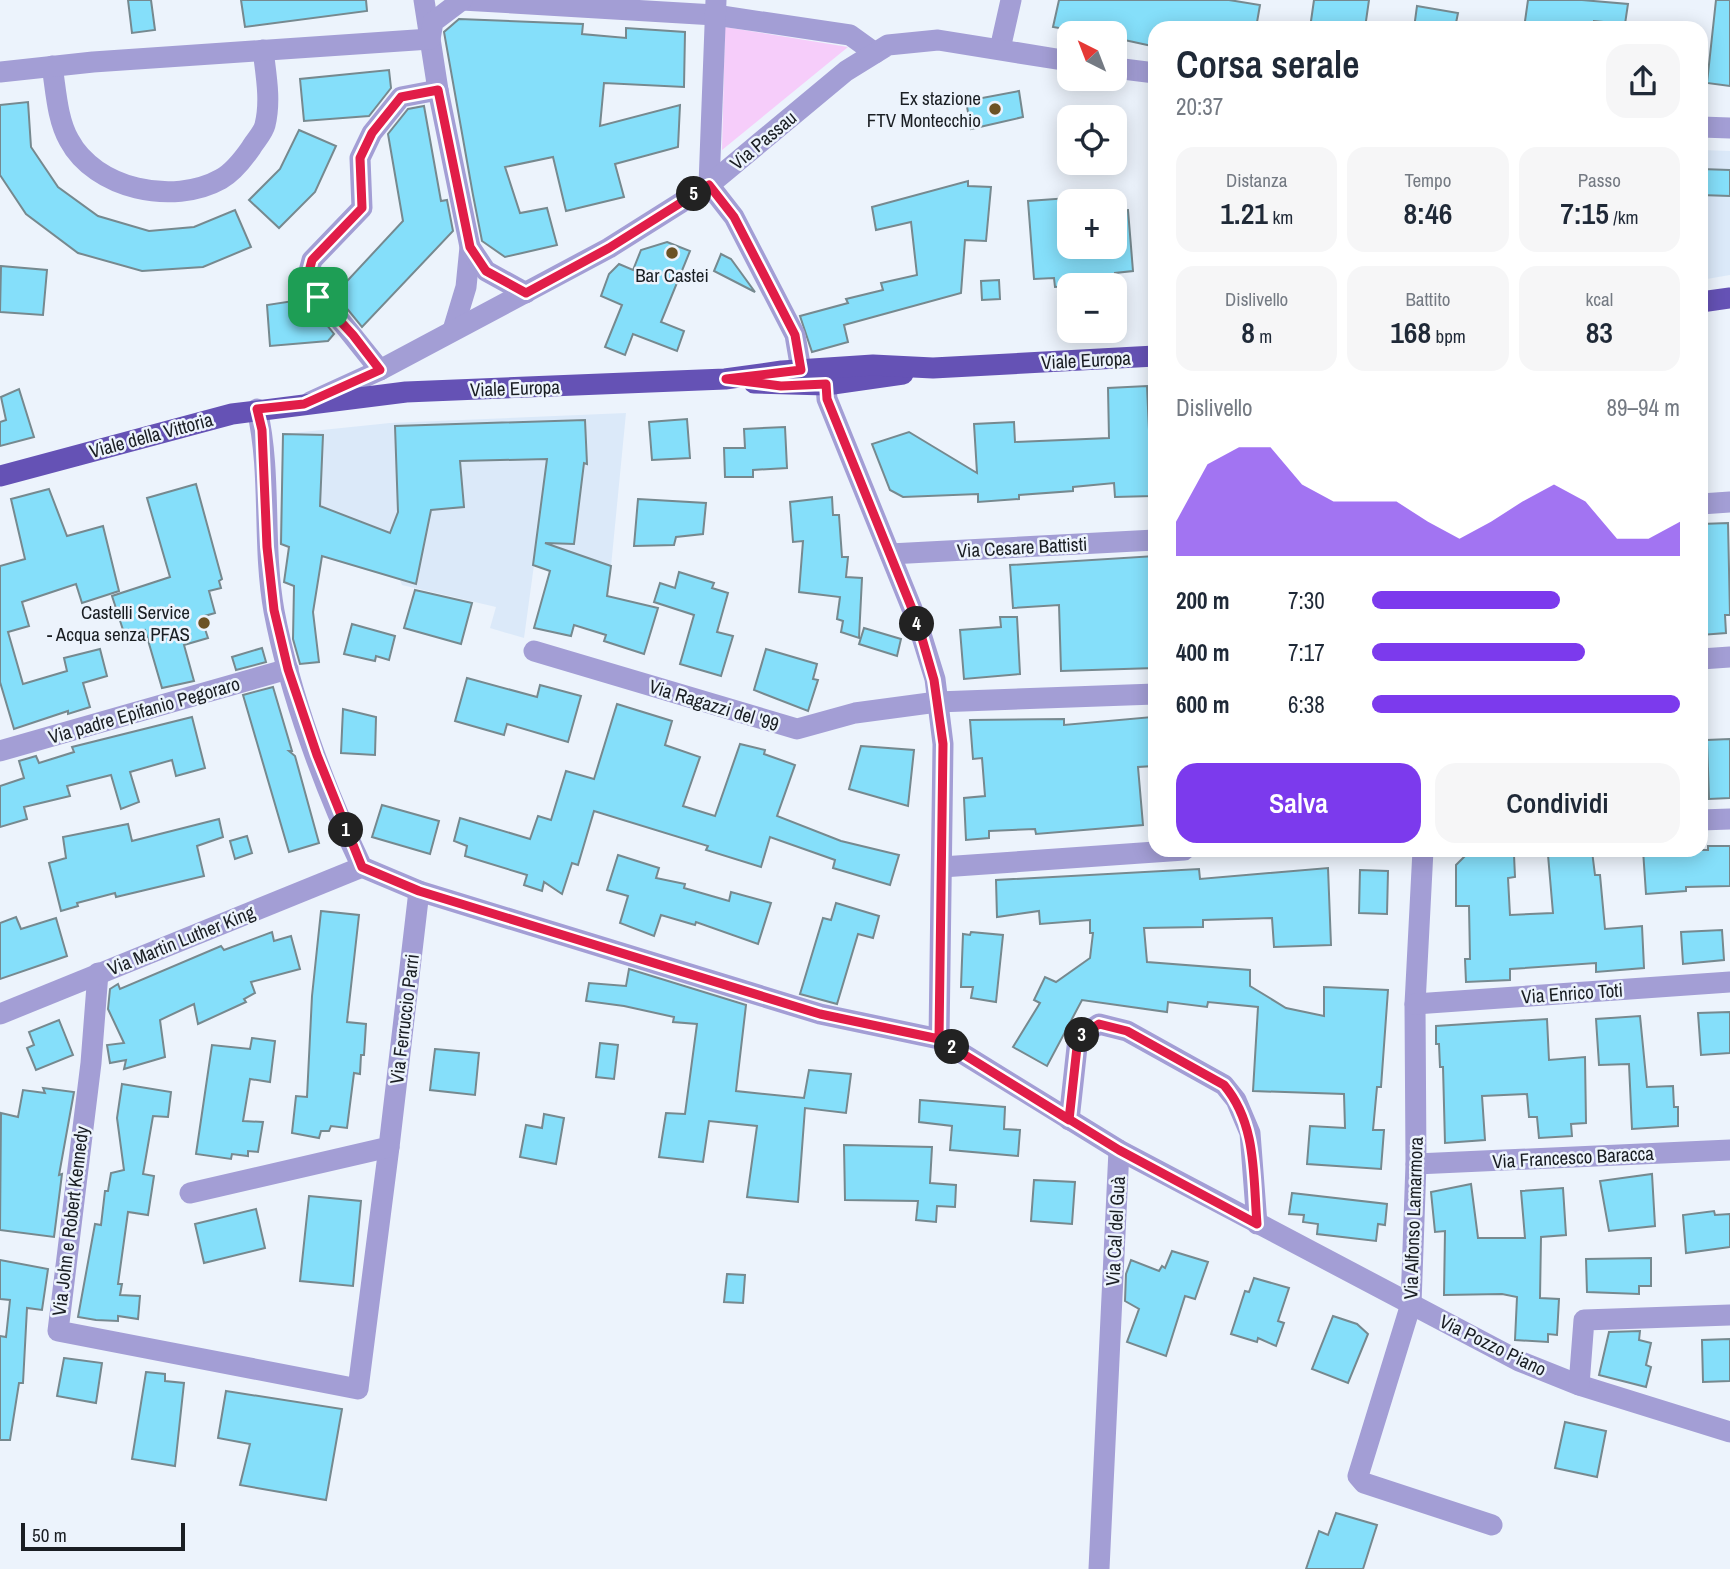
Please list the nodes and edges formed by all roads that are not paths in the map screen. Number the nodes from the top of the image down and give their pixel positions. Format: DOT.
graph roads {
  1 [pos="424,0"];
  2 [pos="462,0"];
  3 [pos="1011,0"];
  4 [pos="715,7"];
  5 [pos="430,39"];
  6 [pos="1000,49"];
  7 [pos="263,50"];
  8 [pos="874,53"];
  9 [pos="1057,59"];
  10 [pos="52,66"];
  11 [pos="1127,70"];
  12 [pos="0,72"];
  13 [pos="1148,72"];
  14 [pos="438,90"];
  15 [pos="1708,127"];
  16 [pos="1730,128"];
  17 [pos="709,185"];
  18 [pos="470,247"];
  19 [pos="526,293"];
  20 [pos="1730,298"];
  21 [pos="1708,301"];
  22 [pos="453,330"];
  23 [pos="1148,356"];
  24 [pos="933,368"];
  25 [pos="380,370"];
  26 [pos="801,370"];
  27 [pos="726,379"];
  28 [pos="826,384"];
  29 [pos="304,404"];
  30 [pos="257,409"];
  31 [pos="0,476"];
  32 [pos="1730,502"];
  33 [pos="1708,504"];
  34 [pos="1148,540"];
  35 [pos="890,554"];
  36 [pos="534,650"];
  37 [pos="1730,657"];
  38 [pos="1708,659"];
  39 [pos="288,669"];
  40 [pos="1148,694"];
  41 [pos="937,702"];
  42 [pos="0,751"];
  43 [pos="1730,819"];
  44 [pos="1708,820"];
  45 [pos="1148,853"];
  46 [pos="1423,857"];
  47 [pos="362,867"];
  48 [pos="942,867"];
  49 [pos="419,891"];
  50 [pos="98,973"];
  51 [pos="1730,982"];
  52 [pos="1415,1004"];
  53 [pos="0,1014"];
  54 [pos="939,1039"];
  55 [pos="1069,1120"];
  56 [pos="389,1147"];
  57 [pos="1119,1150"];
  58 [pos="1730,1150"];
  59 [pos="1416,1164"];
  60 [pos="190,1193"];
  61 [pos="1257,1224"];
  62 [pos="1410,1304"];
  63 [pos="1730,1315"];
  64 [pos="1579,1385"];
  65 [pos="358,1388"];
  66 [pos="1730,1432"];
  67 [pos="1492,1525"];
  68 [pos="1099,1569"];
  1 -- 5 [label="street"];
  2 -- 4 [label="street"];
  2 -- 5 [label="street"];
  3 -- 6 [label="street"];
  4 -- 8 [label="street"];
  4 -- 17 [label="street"];
  5 -- 7 [label="street"];
  5 -- 14 [label="street"];
  6 -- 8 [label="street, Via Passau"];
  6 -- 9 [label="street, Via Passau"];
  7 -- 10 [label="street"];
  7 -- 10 [label="street"];
  8 -- 17 [label="street, Via Passau"];
  10 -- 12 [label="street"];
  11 -- 13 [label="street"];
  14 -- 18 [label="street"];
  14 -- 25 [label="street"];
  15 -- 16 [label="street"];
  17 -- 19 [label="street, Via Passau"];
  17 -- 26 [label="street"];
  18 -- 19 [label="street"];
  18 -- 22 [label="street"];
  19 -- 22 [label="street, Via Passau"];
  20 -- 21 [label="main road"];
  22 -- 25 [label="street, Via Passau"];
  23 -- 24 [label="main road, Viale Europa"];
  24 -- 26 [label="main road, Viale Europa"];
  24 -- 28 [label="main road, Viale Europa"];
  25 -- 29 [label="street, Via Passau"];
  26 -- 27 [label="main road, Viale Europa"];
  27 -- 28 [label="main road, Viale Europa"];
  27 -- 29 [label="main road, Viale Europa"];
  28 -- 35 [label="street"];
  29 -- 30 [label="main road, Viale della Vittoria"];
  30 -- 31 [label="main road, Viale della Vittoria"];
  30 -- 39 [label="street"];
  32 -- 33 [label="street"];
  34 -- 35 [label="street, Via Cesare Battisti"];
  35 -- 41 [label="street"];
  36 -- 41 [label="street, Via Ragazzi del '99"];
  37 -- 38 [label="street"];
  39 -- 42 [label="street, Via padre Epifanio Pegoraro"];
  39 -- 47 [label="street"];
  40 -- 41 [label="street, Via Ragazzi del '99"];
  41 -- 48 [label="street"];
  43 -- 44 [label="street"];
  45 -- 48 [label="street"];
  46 -- 52 [label="street, Via Alfonso Lamarmora"];
  47 -- 49 [label="street"];
  47 -- 50 [label="street, Via Martin Luther King"];
  48 -- 54 [label="street"];
  49 -- 54 [label="street"];
  49 -- 56 [label="street, Via Ferruccio Parri"];
  50 -- 53 [label="street, Via Martin Luther King"];
  50 -- 65 [label="street, Via John e Robert Kennedy"];
  51 -- 52 [label="street, Via Enrico Toti"];
  52 -- 59 [label="street, Via Alfonso Lamarmora"];
  54 -- 55 [label="street, Via Cal del Guà"];
  55 -- 57 [label="street, Via Cal del Guà"];
  55 -- 61 [label="street"];
  56 -- 60 [label="street"];
  56 -- 65 [label="street, Via Ferruccio Parri"];
  57 -- 61 [label="street, Via Pozzo Piano"];
  57 -- 68 [label="street, Via Cal del Guà"];
  58 -- 59 [label="street, Via Francesco Baracca"];
  59 -- 62 [label="street, Via Alfonso Lamarmora"];
  61 -- 62 [label="street, Via Pozzo Piano"];
  62 -- 64 [label="street, Via Pozzo Piano"];
  62 -- 67 [label="street, Via Alfonso Lamarmora"];
  63 -- 64 [label="street"];
  64 -- 66 [label="street, Via Pozzo Piano"];
}
